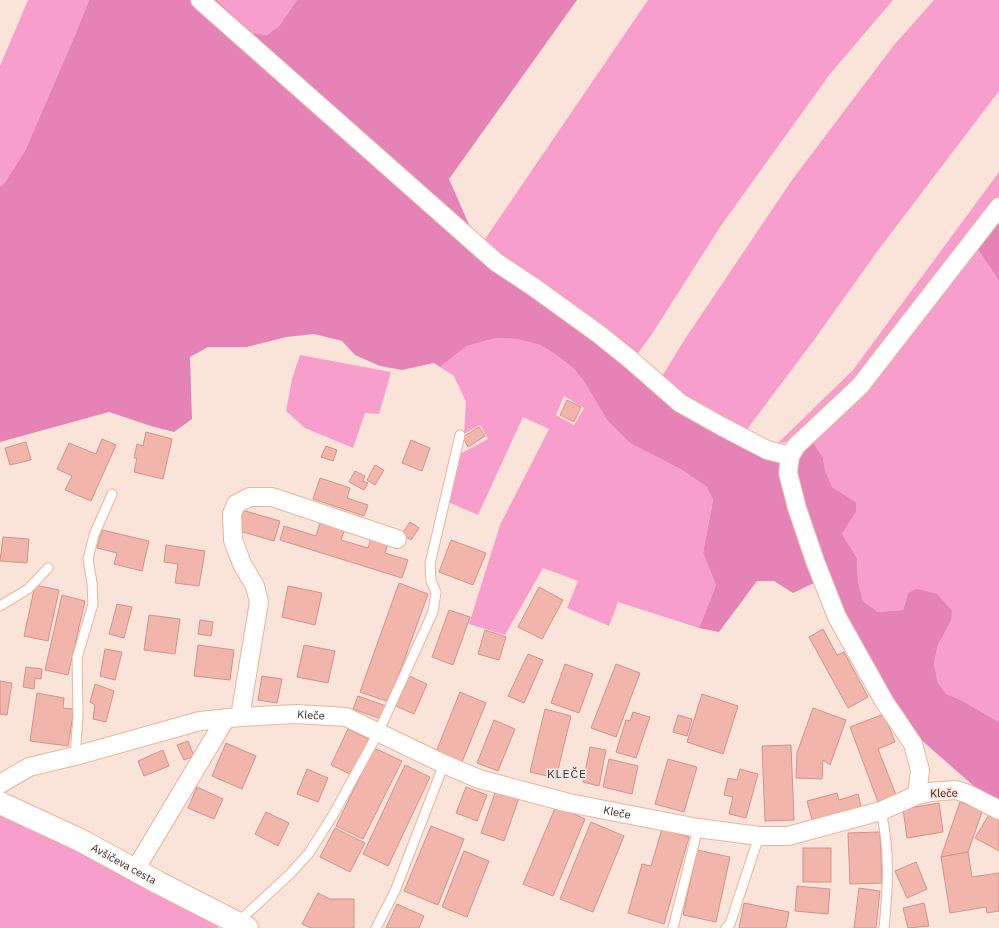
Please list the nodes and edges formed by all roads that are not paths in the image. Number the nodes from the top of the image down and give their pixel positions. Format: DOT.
graph roads {
  1 [pos="200,0"];
  2 [pos="999,207"];
  3 [pos="460,435"];
  4 [pos="790,456"];
  5 [pos="112,494"];
  6 [pos="397,539"];
  7 [pos="48,568"];
  8 [pos="0,606"];
  9 [pos="233,717"];
  10 [pos="378,733"];
  11 [pos="74,756"];
  12 [pos="444,764"];
  13 [pos="0,784"];
  14 [pos="917,795"];
  15 [pos="0,803"];
  16 [pos="999,810"];
  17 [pos="881,811"];
  18 [pos="698,828"];
  19 [pos="759,836"];
  20 [pos="135,870"];
  21 [pos="242,925"];
  22 [pos="376,928"];
  23 [pos="673,928"];
  24 [pos="726,928"];
  25 [pos="884,928"];
  1 -- 4 [label="street"];
  2 -- 4 [label="street"];
  3 -- 10 [label="lane"];
  4 -- 14 [label="street"];
  5 -- 11 [label="lane"];
  6 -- 9 [label="street"];
  7 -- 8 [label="lane"];
  9 -- 10 [label="street, Kleče"];
  9 -- 11 [label="street, Kleče"];
  9 -- 20 [label="street"];
  10 -- 12 [label="street, Kleče"];
  10 -- 21 [label="lane"];
  11 -- 13 [label="street, Kleče"];
  12 -- 18 [label="street, Kleče"];
  12 -- 22 [label="lane"];
  14 -- 16 [label="street, Kleče"];
  14 -- 17 [label="street, Kleče"];
  15 -- 20 [label="street, Avšičeva cesta"];
  17 -- 19 [label="street, Kleče"];
  17 -- 25 [label="lane"];
  18 -- 19 [label="street, Kleče"];
  18 -- 23 [label="lane"];
  19 -- 24 [label="lane"];
  20 -- 21 [label="street, Avšičeva cesta"];
}
